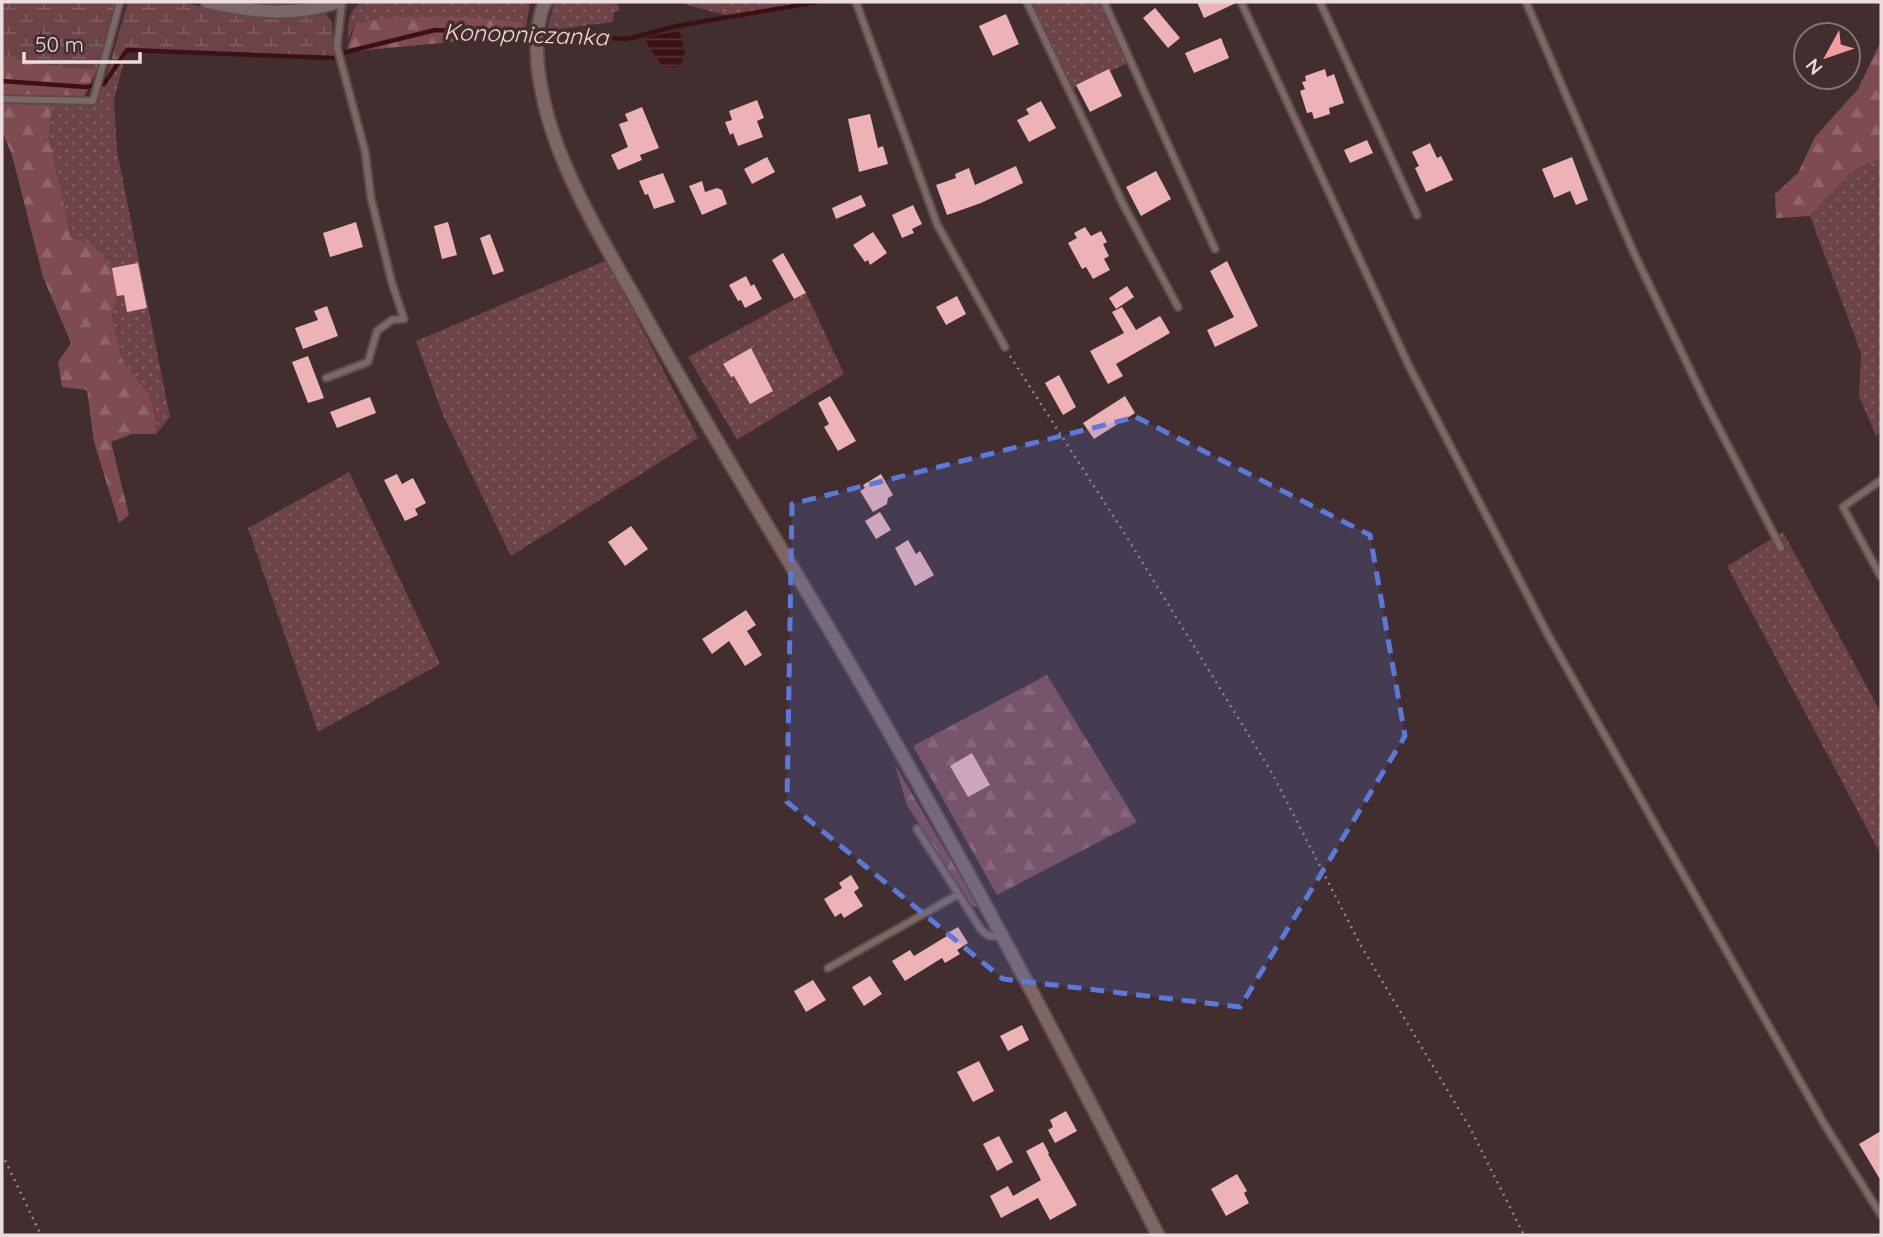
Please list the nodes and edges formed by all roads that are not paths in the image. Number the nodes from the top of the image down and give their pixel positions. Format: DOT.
graph roads {
  1 [pos="120,2"];
  2 [pos="207,2"];
  3 [pos="340,2"];
  4 [pos="545,2"];
  5 [pos="856,2"];
  6 [pos="1027,2"];
  7 [pos="1104,2"];
  8 [pos="1241,2"];
  9 [pos="1321,2"];
  10 [pos="1526,2"];
  11 [pos="2,99"];
  12 [pos="1417,215"];
  13 [pos="1215,249"];
  14 [pos="1178,307"];
  15 [pos="1005,347"];
  16 [pos="326,378"];
  17 [pos="1881,480"];
  18 [pos="1781,548"];
  19 [pos="1881,577"];
  20 [pos="917,829"];
  21 [pos="959,894"];
  22 [pos="1001,935"];
  23 [pos="828,968"];
  24 [pos="1881,1215"];
  25 [pos="1158,1235"];
  1 -- 11 [label="lane"];
  2 -- 3 [label="street"];
  3 -- 16 [label="lane"];
  4 -- 22 [label="street"];
  5 -- 15 [label="lane"];
  6 -- 14 [label="lane"];
  7 -- 13 [label="lane"];
  8 -- 24 [label="lane"];
  9 -- 12 [label="lane"];
  10 -- 18 [label="lane"];
  17 -- 19 [label="lane"];
  20 -- 21 [label="lane"];
  21 -- 22 [label="lane"];
  21 -- 23 [label="lane"];
  22 -- 25 [label="street"];
}
